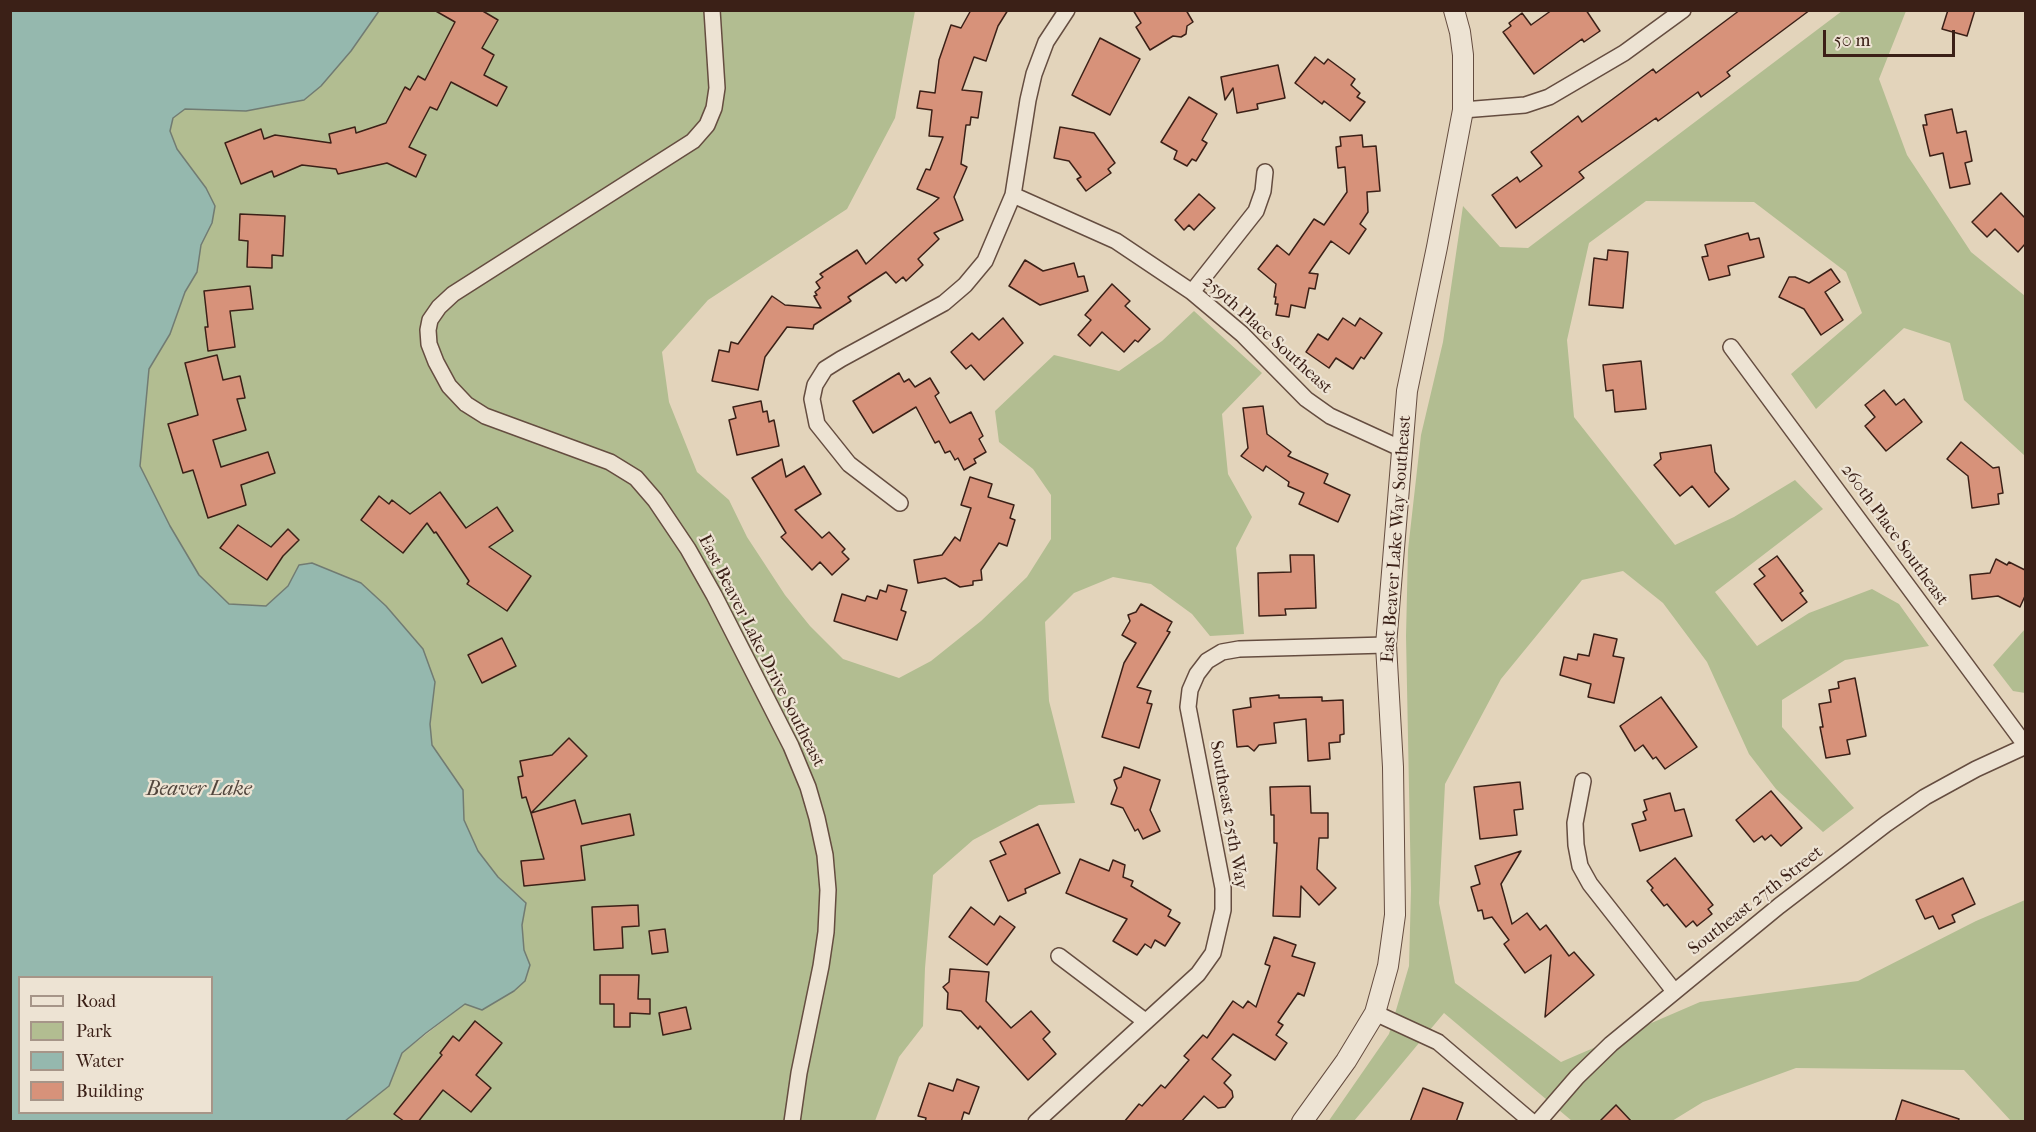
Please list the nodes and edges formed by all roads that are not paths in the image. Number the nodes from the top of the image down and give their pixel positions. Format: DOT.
graph roads {
  1 [pos="712,10"];
  2 [pos="1067,10"];
  3 [pos="1454,10"];
  4 [pos="1683,10"];
  5 [pos="1463,110"];
  6 [pos="1264,172"];
  7 [pos="1013,195"];
  8 [pos="1192,292"];
  9 [pos="1731,347"];
  10 [pos="1402,449"];
  11 [pos="900,503"];
  12 [pos="1386,645"];
  13 [pos="2025,746"];
  14 [pos="1583,781"];
  15 [pos="1059,956"];
  16 [pos="1674,991"];
  17 [pos="1376,1013"];
  18 [pos="1145,1022"];
  19 [pos="792,1122"];
  20 [pos="1036,1122"];
  21 [pos="1302,1122"];
  22 [pos="1532,1122"];
  23 [pos="1538,1122"];
  1 -- 19 [label="street, East Beaver Lake Drive Southeast"];
  2 -- 7 [label="street"];
  3 -- 5 [label="street, East Beaver Lake Way Southeast"];
  4 -- 5 [label="street"];
  5 -- 10 [label="street, East Beaver Lake Way Southeast"];
  6 -- 8 [label="street"];
  7 -- 8 [label="street, 259th Place Southeast"];
  7 -- 11 [label="street"];
  8 -- 10 [label="street, 259th Place Southeast"];
  9 -- 13 [label="street, 260th Place Southeast"];
  10 -- 12 [label="street, East Beaver Lake Way Southeast"];
  12 -- 17 [label="street, East Beaver Lake Way Southeast"];
  12 -- 18 [label="street, Southeast 25th Way"];
  13 -- 16 [label="street, Southeast 27th Street"];
  14 -- 16 [label="street"];
  15 -- 18 [label="street"];
  16 -- 23 [label="street, Southeast 27th Street"];
  17 -- 21 [label="street, East Beaver Lake Way Southeast"];
  17 -- 22 [label="street"];
  18 -- 20 [label="street, Southeast 25th Way"];
}
